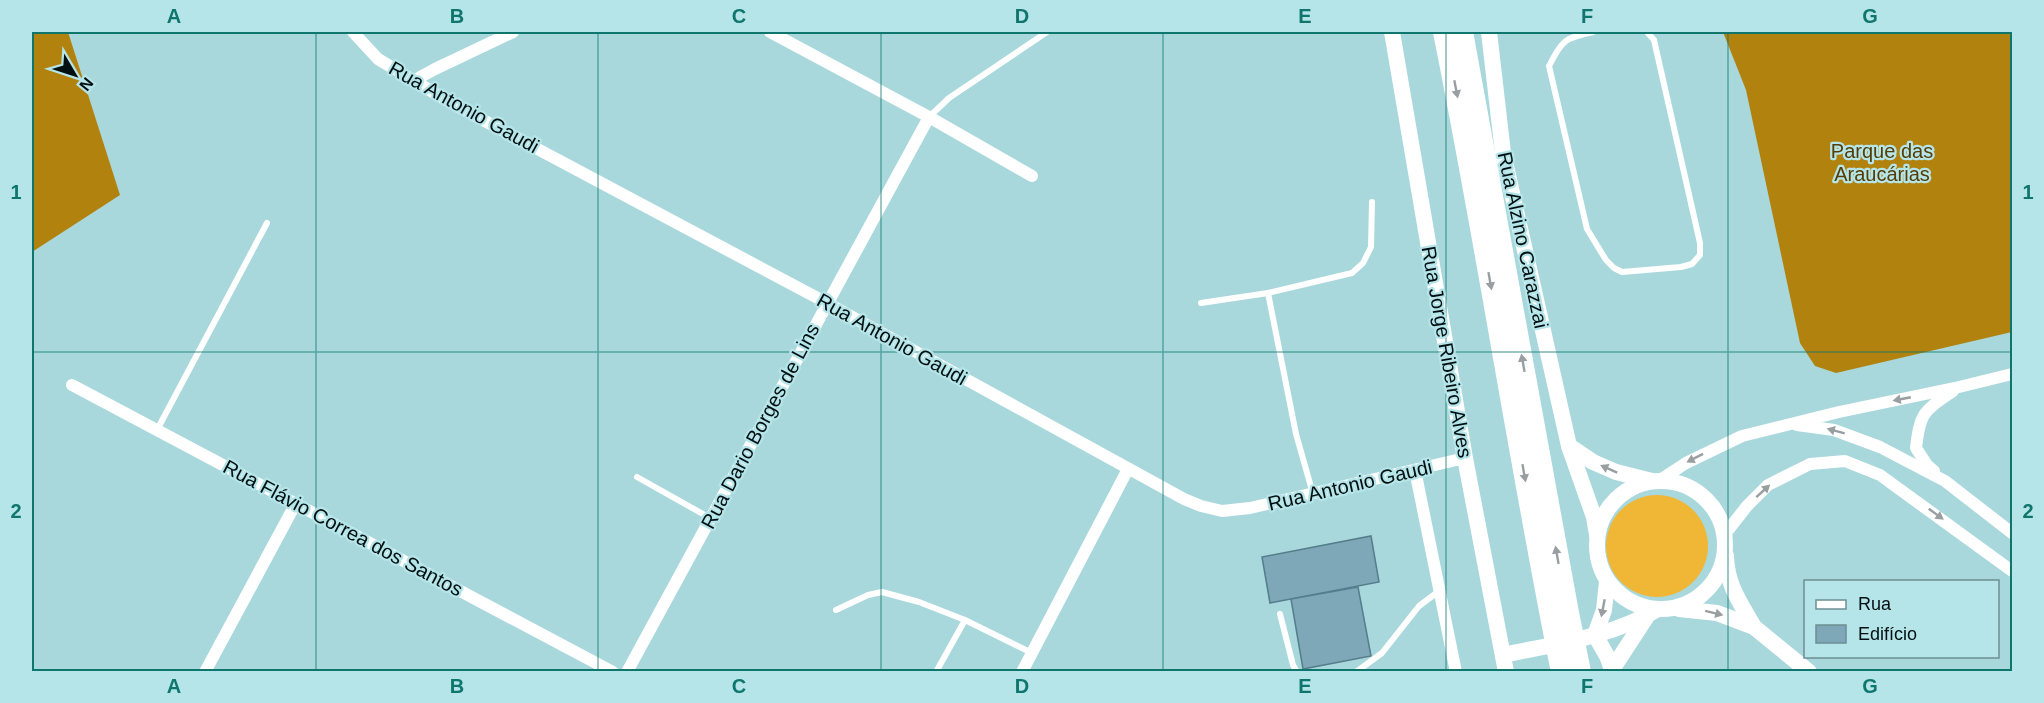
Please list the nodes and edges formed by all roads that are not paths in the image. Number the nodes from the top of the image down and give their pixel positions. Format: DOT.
graph roads {
  1 [pos="353,32"];
  2 [pos="513,32"];
  3 [pos="770,32"];
  4 [pos="1047,32"];
  5 [pos="1392,32"];
  6 [pos="1444,32"];
  7 [pos="1462,32"];
  8 [pos="1489,32"];
  9 [pos="1593,32"];
  10 [pos="1647,32"];
  11 [pos="413,81"];
  12 [pos="929,117"];
  13 [pos="1032,176"];
  14 [pos="1372,202"];
  15 [pos="267,223"];
  16 [pos="1268,293"];
  17 [pos="827,303"];
  18 [pos="1201,303"];
  19 [pos="2013,374"];
  20 [pos="72,385"];
  21 [pos="1959,387"];
  22 [pos="1790,424"];
  23 [pos="157,430"];
  24 [pos="1569,446"];
  25 [pos="1465,458"];
  26 [pos="1128,469"];
  27 [pos="1415,470"];
  28 [pos="637,477"];
  29 [pos="1656,481"];
  30 [pos="1945,481"];
  31 [pos="1312,494"];
  32 [pos="296,503"];
  33 [pos="710,518"];
  34 [pos="2013,533"];
  35 [pos="1597,535"];
  36 [pos="1725,540"];
  37 [pos="2013,571"];
  38 [pos="1607,581"];
  39 [pos="1439,591"];
  40 [pos="836,610"];
  41 [pos="1659,611"];
  42 [pos="1280,614"];
  43 [pos="1559,614"];
  44 [pos="965,620"];
  45 [pos="1754,627"];
  46 [pos="1595,635"];
  47 [pos="1032,653"];
  48 [pos="1503,655"];
  49 [pos="1613,670"];
  50 [pos="205,672"];
  51 [pos="613,672"];
  52 [pos="627,672"];
  53 [pos="936,672"];
  54 [pos="1022,672"];
  55 [pos="1297,672"];
  56 [pos="1356,672"];
  57 [pos="1456,672"];
  58 [pos="1506,672"];
  59 [pos="1562,672"];
  60 [pos="1580,672"];
  61 [pos="1809,672"];
  1 -- 11 [label="street, Rua Antonio Gaudi"];
  2 -- 11 [label="street"];
  3 -- 12 [label="street"];
  4 -- 12 [label="lane"];
  5 -- 25 [label="main road, Rua Jorge Ribeiro Alves"];
  6 -- 43 [label="highway, one-way"];
  43 -- 7 [label="highway, one-way"];
  8 -- 24 [label="main road, Rua Alzino Carazzai"];
  9 -- 10 [label="lane"];
  11 -- 17 [label="street, Rua Antonio Gaudi"];
  12 -- 13 [label="street"];
  12 -- 17 [label="street, Rua Dario Borges de Lins"];
  14 -- 16 [label="lane"];
  15 -- 23 [label="lane"];
  16 -- 18 [label="lane"];
  16 -- 31 [label="lane"];
  17 -- 26 [label="street, Rua Antonio Gaudi"];
  17 -- 33 [label="street, Rua Dario Borges de Lins"];
  19 -- 21 [label="street"];
  20 -- 23 [label="street, Rua Flávio Correa dos Santos"];
  21 -- 22 [label="street, one-way"];
  21 -- 30 [label="street"];
  22 -- 29 [label="street, one-way"];
  30 -- 22 [label="street, one-way"];
  23 -- 32 [label="street, Rua Flávio Correa dos Santos"];
  29 -- 24 [label="main road, one-way"];
  24 -- 35 [label="main road, Rua Alzino Carazzai"];
  25 -- 27 [label="street, Rua Antonio Gaudi"];
  25 -- 48 [label="main road, Rua Jorge Ribeiro Alves"];
  26 -- 31 [label="street, Rua Antonio Gaudi"];
  26 -- 47 [label="street"];
  27 -- 31 [label="street, Rua Antonio Gaudi"];
  27 -- 39 [label="street"];
  28 -- 33 [label="lane"];
  29 -- 35 [label="main road"];
  29 -- 36 [label="main road"];
  30 -- 34 [label="street"];
  32 -- 50 [label="street"];
  32 -- 51 [label="street, Rua Flávio Correa dos Santos"];
  33 -- 52 [label="street, Rua Dario Borges de Lins"];
  35 -- 38 [label="main road"];
  36 -- 37 [label="street, one-way"];
  36 -- 41 [label="main road"];
  36 -- 45 [label="main road"];
  38 -- 41 [label="main road"];
  38 -- 46 [label="main road, one-way"];
  39 -- 56 [label="lane"];
  39 -- 57 [label="street"];
  40 -- 44 [label="lane"];
  41 -- 45 [label="main road, one-way"];
  41 -- 46 [label="main road"];
  41 -- 49 [label="main road"];
  42 -- 55 [label="lane"];
  43 -- 59 [label="highway"];
  43 -- 60 [label="highway"];
  44 -- 47 [label="lane"];
  44 -- 53 [label="lane"];
  45 -- 61 [label="main road"];
  46 -- 48 [label="main road"];
  46 -- 49 [label="main road"];
  47 -- 54 [label="street"];
  48 -- 58 [label="main road, Rua Jorge Ribeiro Alves"];
}
